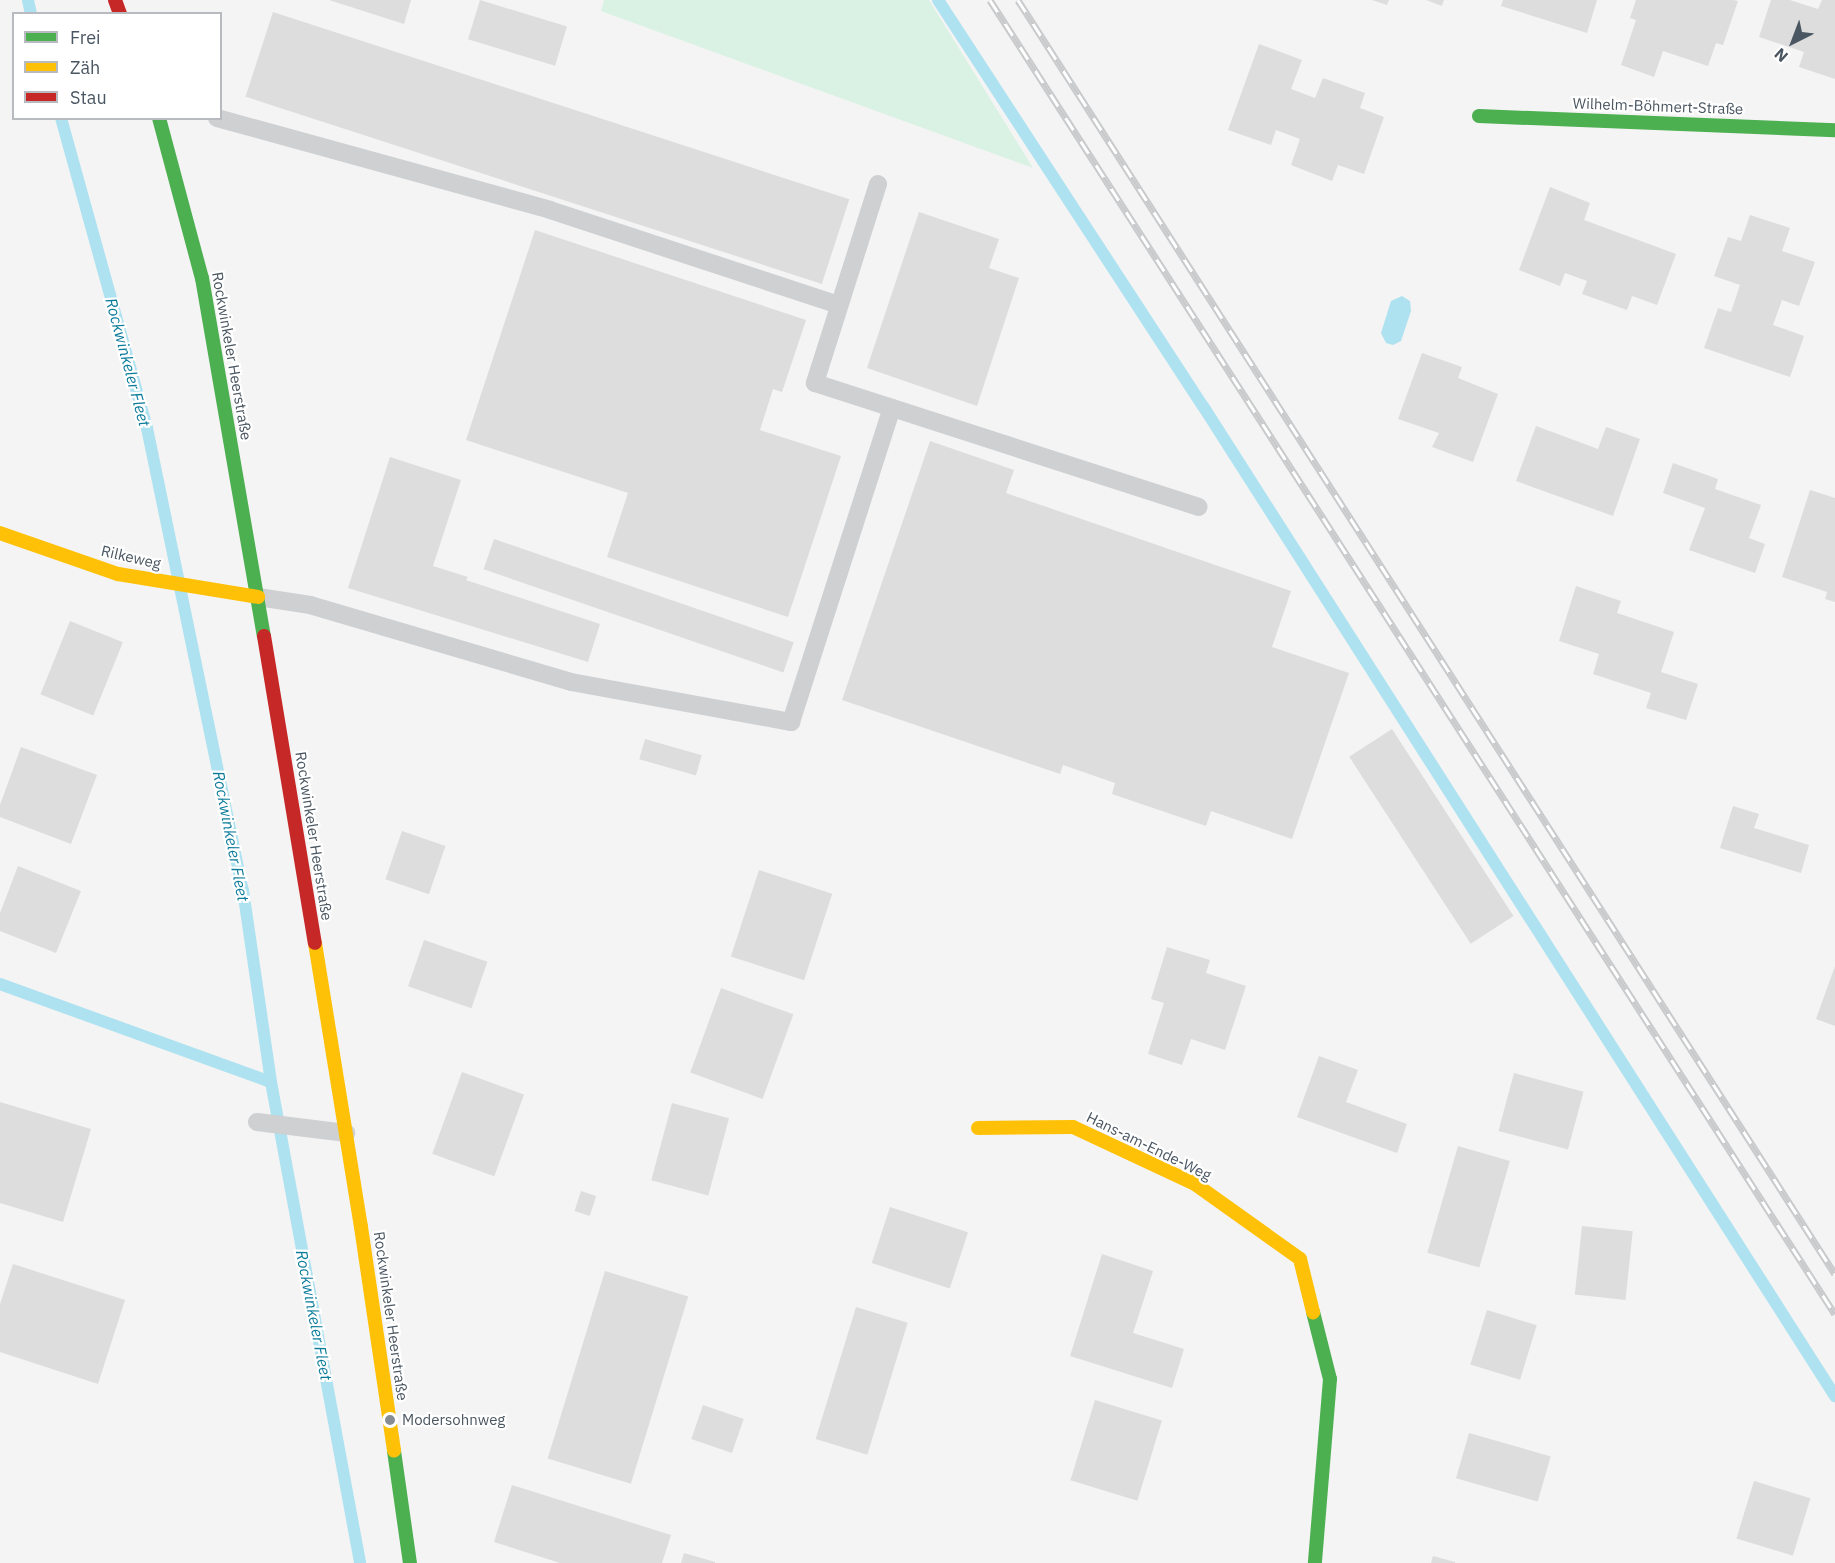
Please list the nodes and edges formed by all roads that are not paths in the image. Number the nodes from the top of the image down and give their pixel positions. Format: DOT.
graph roads {
  1 [pos="1479,116"];
  2 [pos="222,119"];
  3 [pos="160,120"];
  4 [pos="1835,130"];
  5 [pos="878,184"];
  6 [pos="839,305"];
  7 [pos="892,408"];
  8 [pos="1198,507"];
  9 [pos="0,534"];
  10 [pos="258,597"];
  11 [pos="257,1122"];
  12 [pos="978,1128"];
  13 [pos="346,1133"];
  14 [pos="410,1563"];
  15 [pos="1315,1563"];
  1 -- 4 [label="main road, Wilhelm-Böhmert-Straße"];
  2 -- 6 [label="lane"];
  3 -- 10 [label="main road, Rockwinkeler Heerstraße"];
  5 -- 6 [label="lane"];
  6 -- 7 [label="lane"];
  7 -- 8 [label="lane"];
  7 -- 10 [label="lane"];
  9 -- 10 [label="main road, Rilkeweg"];
  10 -- 13 [label="main road, Rockwinkeler Heerstraße"];
  11 -- 13 [label="lane"];
  12 -- 15 [label="main road, Hans-am-Ende-Weg"];
  13 -- 14 [label="main road, Rockwinkeler Heerstraße"];
}
